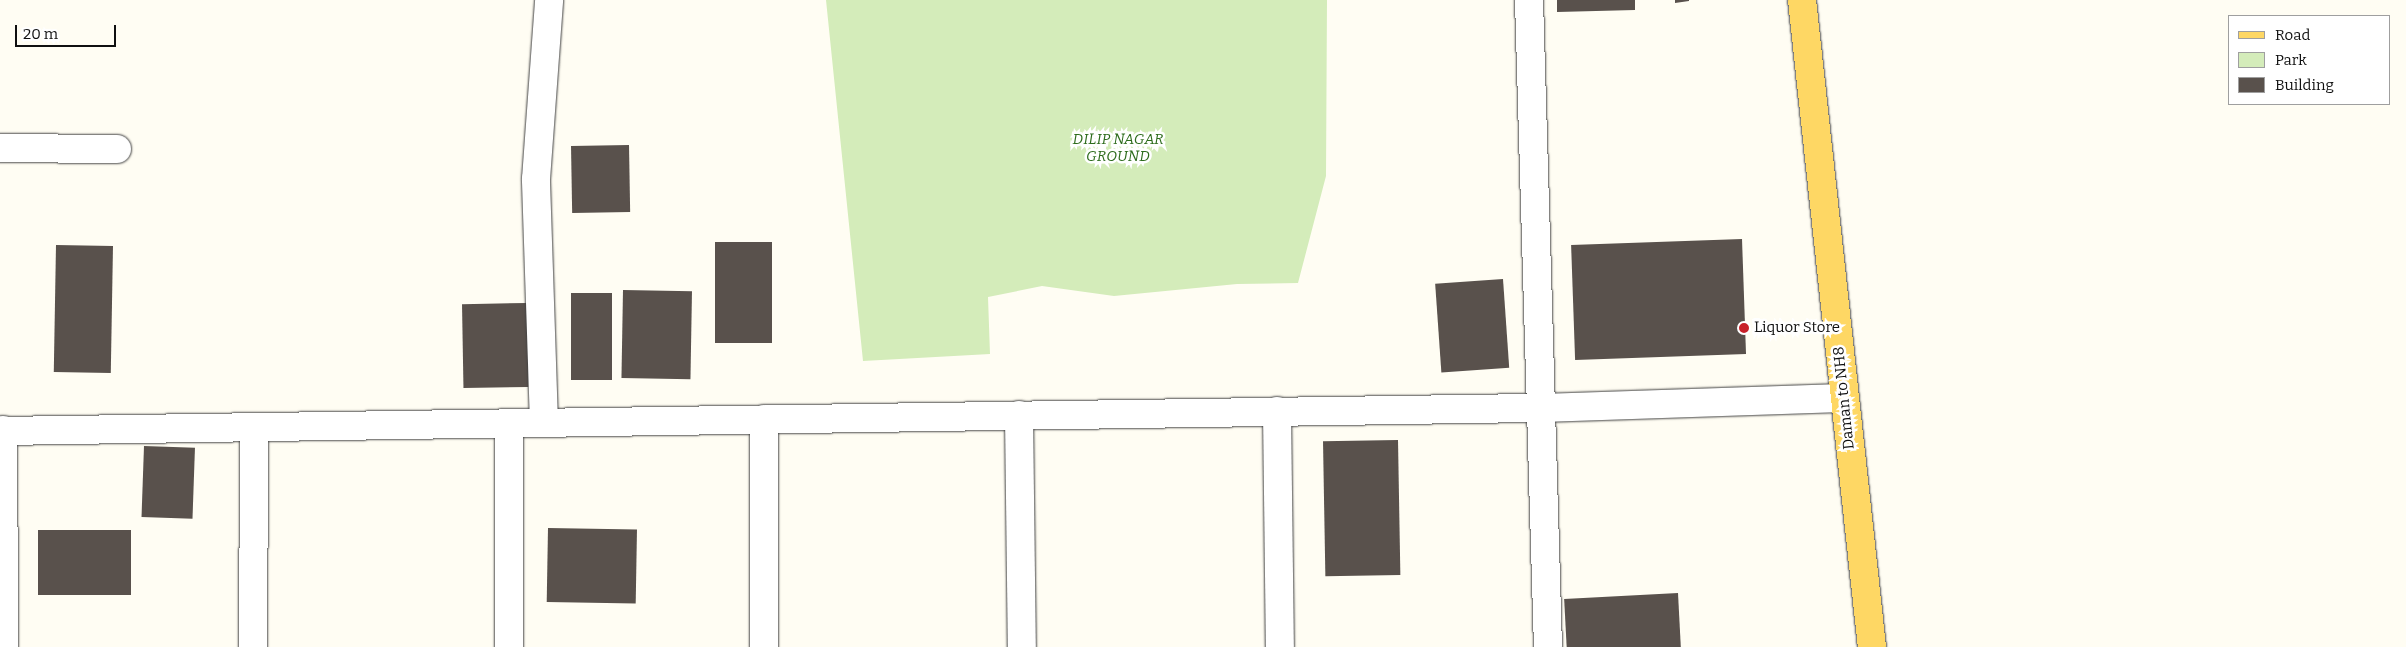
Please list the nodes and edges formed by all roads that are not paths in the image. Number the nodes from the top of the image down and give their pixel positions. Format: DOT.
graph roads {
  1 [pos="549,0"];
  2 [pos="1529,0"];
  3 [pos="1802,0"];
  4 [pos="0,148"];
  5 [pos="117,149"];
  6 [pos="1843,398"];
  7 [pos="1541,408"];
  8 [pos="1277,412"];
  9 [pos="1019,415"];
  10 [pos="764,419"];
  11 [pos="544,422"];
  12 [pos="509,423"];
  13 [pos="254,427"];
  14 [pos="2,430"];
  15 [pos="4,647"];
  16 [pos="253,647"];
  17 [pos="509,647"];
  18 [pos="764,647"];
  19 [pos="1022,647"];
  20 [pos="1280,647"];
  21 [pos="1548,647"];
  22 [pos="1872,647"];
  1 -- 11 [label="street"];
  2 -- 7 [label="street"];
  3 -- 6 [label="main road, Daman to NH8"];
  4 -- 5 [label="street"];
  6 -- 7 [label="street"];
  6 -- 22 [label="main road, Daman to NH8"];
  7 -- 8 [label="street"];
  7 -- 21 [label="street"];
  8 -- 9 [label="street"];
  8 -- 20 [label="street"];
  9 -- 10 [label="street"];
  9 -- 19 [label="street"];
  10 -- 11 [label="street"];
  10 -- 18 [label="street"];
  11 -- 12 [label="street"];
  12 -- 13 [label="street"];
  12 -- 17 [label="street"];
  13 -- 14 [label="street"];
  13 -- 16 [label="street"];
  14 -- 15 [label="street"];
}
